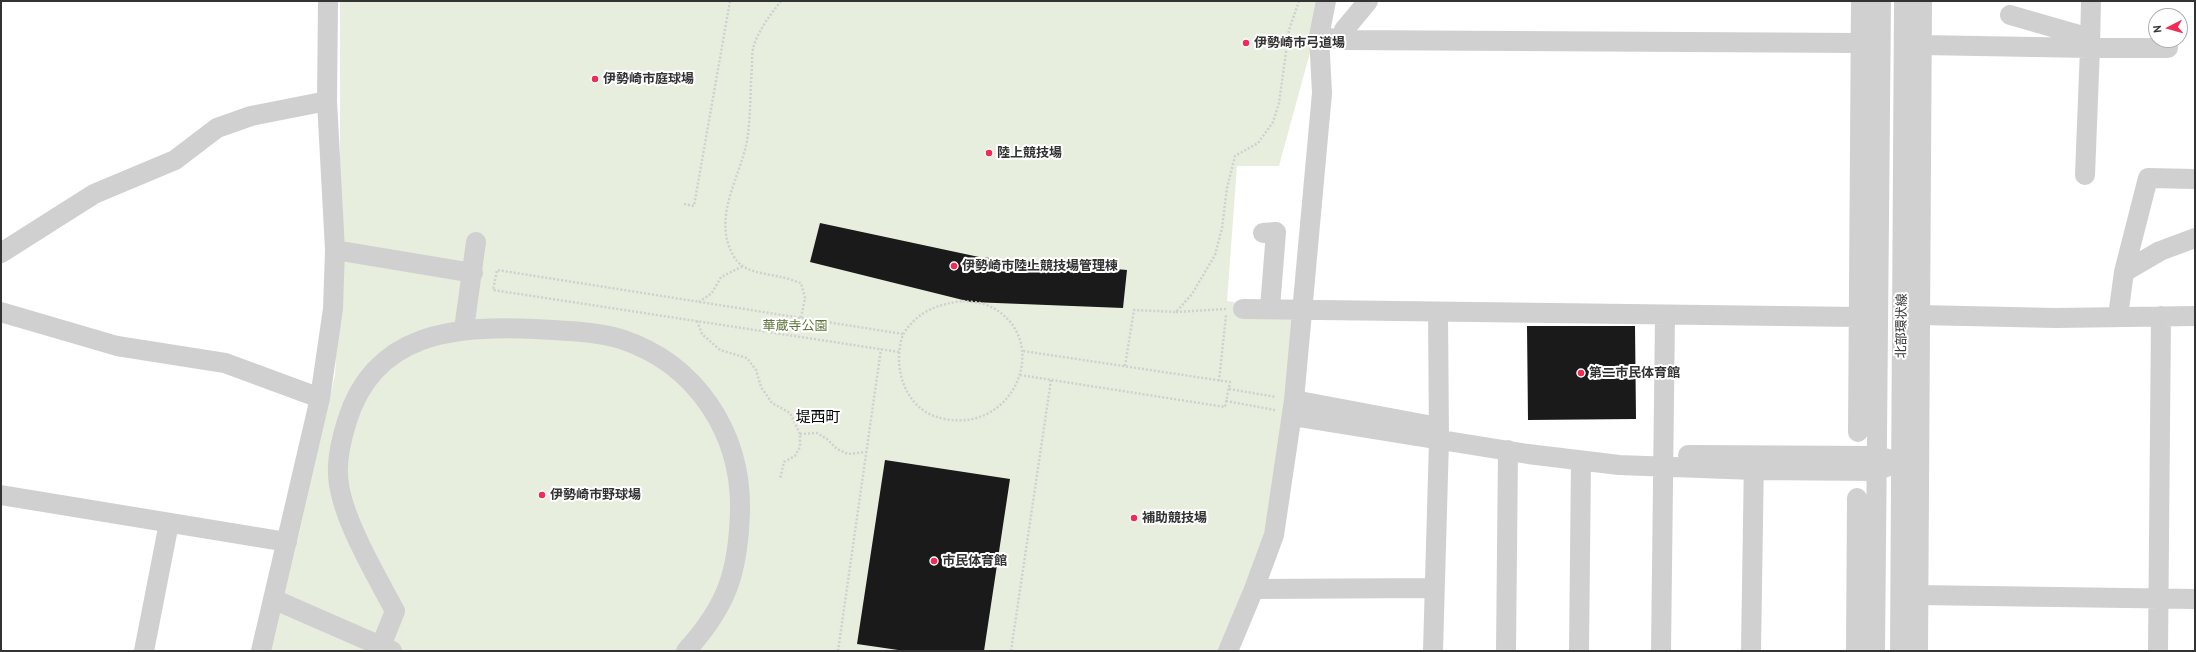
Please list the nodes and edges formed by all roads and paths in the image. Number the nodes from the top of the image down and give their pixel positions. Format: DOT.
graph roads {
  1 [pos="328,1"];
  2 [pos="730,1"];
  3 [pos="780,1"];
  4 [pos="1299,1"];
  5 [pos="1326,1"];
  6 [pos="1368,1"];
  7 [pos="1861,1"];
  8 [pos="1881,1"];
  9 [pos="1904,1"];
  10 [pos="1922,1"];
  11 [pos="2091,1"];
  12 [pos="2010,15"];
  13 [pos="1319,36"];
  14 [pos="1342,40"];
  15 [pos="1861,43"];
  16 [pos="2090,43"];
  17 [pos="2148,47"];
  18 [pos="1922,55"];
  19 [pos="1903,96"];
  20 [pos="327,101"];
  21 [pos="1860,118"];
  22 [pos="1880,142"];
  23 [pos="1903,159"];
  24 [pos="2085,175"];
  25 [pos="2195,179"];
  26 [pos="1921,186"];
  27 [pos="1879,195"];
  28 [pos="684,204"];
  29 [pos="1859,220"];
  30 [pos="1263,233"];
  31 [pos="2195,238"];
  32 [pos="476,242"];
  33 [pos="335,250"];
  34 [pos="1,253"];
  35 [pos="743,266"];
  36 [pos="2124,272"];
  37 [pos="473,273"];
  38 [pos="699,302"];
  39 [pos="1270,308"];
  40 [pos="1303,308"];
  41 [pos="1235,309"];
  42 [pos="1,312"];
  43 [pos="1176,312"];
  44 [pos="1438,312"];
  45 [pos="1665,316"];
  46 [pos="2118,316"];
  47 [pos="2161,316"];
  48 [pos="2195,316"];
  49 [pos="1858,317"];
  50 [pos="801,318"];
  51 [pos="1920,319"];
  52 [pos="697,321"];
  53 [pos="464,329"];
  54 [pos="903,334"];
  55 [pos="1902,347"];
  56 [pos="880,349"];
  57 [pos="1023,351"];
  58 [pos="899,352"];
  59 [pos="1858,354"];
  60 [pos="1125,366"];
  61 [pos="1020,375"];
  62 [pos="1051,380"];
  63 [pos="1219,380"];
  64 [pos="1229,389"];
  65 [pos="1878,391"];
  66 [pos="320,398"];
  67 [pos="1226,401"];
  68 [pos="1286,406"];
  69 [pos="1858,432"];
  70 [pos="800,434"];
  71 [pos="1439,434"];
  72 [pos="1508,450"];
  73 [pos="866,452"];
  74 [pos="1581,460"];
  75 [pos="1663,461"];
  76 [pos="1900,462"];
  77 [pos="1754,463"];
  78 [pos="1876,463"];
  79 [pos="780,479"];
  80 [pos="1,495"];
  81 [pos="1857,498"];
  82 [pos="1901,520"];
  83 [pos="169,523"];
  84 [pos="1876,527"];
  85 [pos="286,542"];
  86 [pos="1919,555"];
  87 [pos="1856,561"];
  88 [pos="1434,588"];
  89 [pos="1254,589"];
  90 [pos="1918,595"];
  91 [pos="2159,598"];
  92 [pos="2195,598"];
  93 [pos="273,599"];
  94 [pos="387,649"];
  95 [pos="1906,649"];
  96 [pos="144,651"];
  97 [pos="261,651"];
  98 [pos="686,651"];
  99 [pos="838,651"];
  100 [pos="1011,651"];
  101 [pos="1228,651"];
  102 [pos="1433,651"];
  103 [pos="1506,651"];
  104 [pos="1579,651"];
  105 [pos="1661,651"];
  106 [pos="1751,651"];
  107 [pos="1856,651"];
  108 [pos="1875,651"];
  109 [pos="2158,651"];
  1 -- 20 [label="street"];
  2 -- 28 [label="path"];
  3 -- 35 [label="path"];
  4 -- 43 [label="path"];
  5 -- 13 [label="street"];
  6 -- 14 [label="street"];
  7 -- 15 [label="street"];
  8 -- 22 [label="street, 北部環状線"];
  9 -- 19 [label="street, 北部環状線"];
  10 -- 18 [label="street"];
  11 -- 16 [label="street"];
  12 -- 16 [label="street"];
  13 -- 14 [label="street"];
  13 -- 40 [label="street"];
  14 -- 15 [label="street"];
  15 -- 21 [label="street"];
  16 -- 17 [label="street"];
  16 -- 18 [label="street"];
  16 -- 24 [label="street"];
  18 -- 19 [label="street"];
  18 -- 26 [label="street"];
  19 -- 23 [label="street, 北部環状線"];
  20 -- 33 [label="street"];
  20 -- 34 [label="street"];
  21 -- 22 [label="street"];
  21 -- 29 [label="street"];
  22 -- 27 [label="street, 北部環状線"];
  23 -- 26 [label="street"];
  23 -- 55 [label="street, 北部環状線"];
  25 -- 36 [label="street"];
  26 -- 51 [label="street"];
  27 -- 29 [label="street"];
  27 -- 65 [label="street, 北部環状線"];
  29 -- 49 [label="street"];
  30 -- 39 [label="street"];
  31 -- 36 [label="street"];
  32 -- 37 [label="street"];
  33 -- 37 [label="street"];
  33 -- 66 [label="street"];
  35 -- 38 [label="path"];
  35 -- 50 [label="path"];
  36 -- 46 [label="street"];
  37 -- 53 [label="street"];
  38 -- 50 [label="path"];
  38 -- 52 [label="path"];
  39 -- 40 [label="street"];
  39 -- 41 [label="street"];
  40 -- 44 [label="street"];
  40 -- 68 [label="street"];
  41 -- 43 [label="path"];
  41 -- 63 [label="path"];
  42 -- 66 [label="street"];
  43 -- 60 [label="path"];
  44 -- 45 [label="street"];
  44 -- 71 [label="street"];
  45 -- 49 [label="street"];
  45 -- 75 [label="street"];
  46 -- 47 [label="street"];
  46 -- 51 [label="street"];
  47 -- 48 [label="street"];
  47 -- 91 [label="street"];
  49 -- 59 [label="street"];
  50 -- 54 [label="path"];
  51 -- 55 [label="street"];
  51 -- 86 [label="street"];
  52 -- 56 [label="path"];
  52 -- 70 [label="path"];
  53 -- 94 [label="street"];
  53 -- 98 [label="street"];
  54 -- 57 [label="path"];
  54 -- 58 [label="path"];
  55 -- 76 [label="street, 北部環状線"];
  56 -- 58 [label="path"];
  56 -- 73 [label="path"];
  57 -- 60 [label="path"];
  57 -- 61 [label="path"];
  58 -- 61 [label="path"];
  59 -- 65 [label="street"];
  59 -- 69 [label="street"];
  60 -- 63 [label="path"];
  61 -- 62 [label="path"];
  62 -- 67 [label="path"];
  62 -- 100 [label="path"];
  63 -- 64 [label="path"];
  64 -- 67 [label="path"];
  64 -- 68 [label="path"];
  65 -- 78 [label="street, 北部環状線"];
  66 -- 85 [label="street"];
  67 -- 68 [label="path"];
  68 -- 71 [label="street"];
  68 -- 89 [label="street"];
  70 -- 73 [label="path"];
  70 -- 79 [label="path"];
  71 -- 72 [label="street"];
  71 -- 75 [label="street"];
  71 -- 88 [label="street"];
  72 -- 74 [label="street"];
  72 -- 103 [label="street"];
  73 -- 99 [label="path"];
  74 -- 75 [label="street"];
  74 -- 104 [label="street"];
  75 -- 77 [label="street"];
  75 -- 105 [label="street"];
  76 -- 78 [label="street"];
  76 -- 82 [label="street, 北部環状線"];
  77 -- 78 [label="street"];
  77 -- 106 [label="street"];
  78 -- 84 [label="street, 北部環状線"];
  80 -- 83 [label="street"];
  81 -- 87 [label="street"];
  82 -- 86 [label="street"];
  82 -- 95 [label="street, 北部環状線"];
  83 -- 85 [label="street"];
  83 -- 96 [label="street"];
  84 -- 87 [label="street"];
  84 -- 108 [label="street, 北部環状線"];
  85 -- 93 [label="street"];
  86 -- 90 [label="street"];
  87 -- 107 [label="street"];
  88 -- 89 [label="street"];
  88 -- 102 [label="street"];
  89 -- 101 [label="street"];
  90 -- 91 [label="street"];
  90 -- 95 [label="street"];
  91 -- 92 [label="street"];
  91 -- 109 [label="street"];
  93 -- 94 [label="street"];
  93 -- 97 [label="street"];
}
